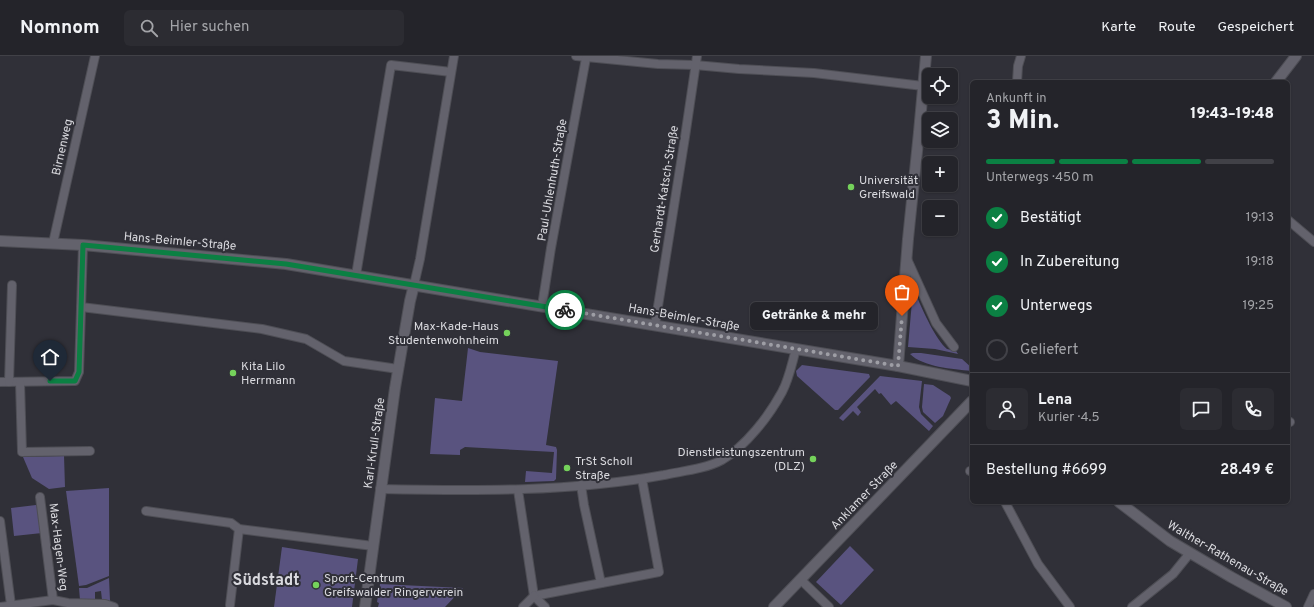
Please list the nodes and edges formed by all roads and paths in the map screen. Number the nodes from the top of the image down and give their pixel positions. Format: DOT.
graph roads {
  1 [pos="94,56"];
  2 [pos="454,56"];
  3 [pos="576,56"];
  4 [pos="697,56"];
  5 [pos="926,56"];
  6 [pos="1021,56"];
  7 [pos="1296,56"];
  8 [pos="586,58"];
  9 [pos="695,65"];
  10 [pos="925,68"];
  11 [pos="451,72"];
  12 [pos="1017,80"];
  13 [pos="1278,80"];
  14 [pos="922,86"];
  15 [pos="922,96"];
  16 [pos="1290,222"];
  17 [pos="0,241"];
  18 [pos="1314,242"];
  19 [pos="53,243"];
  20 [pos="83,245"];
  21 [pos="906,258"];
  22 [pos="356,275"];
  23 [pos="12,285"];
  24 [pos="414,285"];
  25 [pos="542,306"];
  26 [pos="81,308"];
  27 [pos="655,325"];
  28 [pos="954,347"];
  29 [pos="796,349"];
  30 [pos="898,366"];
  31 [pos="398,369"];
  32 [pos="970,381"];
  33 [pos="0,382"];
  34 [pos="10,382"];
  35 [pos="20,382"];
  36 [pos="970,403"];
  37 [pos="90,451"];
  38 [pos="642,479"];
  39 [pos="581,485"];
  40 [pos="380,489"];
  41 [pos="518,490"];
  42 [pos="40,497"];
  43 [pos="1006,504"];
  44 [pos="1122,504"];
  45 [pos="146,511"];
  46 [pos="0,521"];
  47 [pos="239,529"];
  48 [pos="372,546"];
  49 [pos="1190,553"];
  50 [pos="801,580"];
  51 [pos="601,583"];
  52 [pos="1314,594"];
  53 [pos="534,596"];
  54 [pos="53,600"];
  55 [pos="11,605"];
  56 [pos="23,605"];
  57 [pos="230,605"];
  58 [pos="0,607"];
  59 [pos="114,607"];
  60 [pos="365,607"];
  61 [pos="523,607"];
  62 [pos="545,607"];
  63 [pos="774,607"];
  64 [pos="829,607"];
  65 [pos="1070,607"];
  66 [pos="1132,607"];
  67 [pos="1286,607"];
  68 [pos="1308,607"];
  1 -- 19 [label="street, Birnenweg"];
  2 -- 11 [label="street"];
  3 -- 8 [label="street"];
  4 -- 9 [label="street, Gerhardt-Katsch-Straße"];
  5 -- 10 [label="main road"];
  6 -- 12 [label="street"];
  7 -- 13 [label="main road"];
  8 -- 9 [label="street"];
  8 -- 25 [label="street, Paul-Uhlenhuth-Straße"];
  9 -- 14 [label="street"];
  9 -- 27 [label="street, Gerhardt-Katsch-Straße"];
  11 -- 22 [label="street"];
  11 -- 24 [label="street"];
  15 -- 21 [label="main road"];
  16 -- 18 [label="street"];
  17 -- 19 [label="main road, Hans-Beimler-Straße"];
  19 -- 20 [label="main road, Hans-Beimler-Straße"];
  20 -- 22 [label="main road, Hans-Beimler-Straße"];
  20 -- 26 [label="street"];
  21 -- 28 [label="street"];
  21 -- 30 [label="main road"];
  22 -- 24 [label="main road, Hans-Beimler-Straße"];
  23 -- 34 [label="street"];
  24 -- 25 [label="main road, Hans-Beimler-Straße"];
  24 -- 31 [label="main road, Karl-Krull-Straße"];
  25 -- 27 [label="main road, Hans-Beimler-Straße"];
  26 -- 31 [label="street"];
  26 -- 35 [label="street"];
  27 -- 29 [label="main road, Hans-Beimler-Straße"];
  29 -- 30 [label="main road, Hans-Beimler-Straße"];
  29 -- 38 [label="street"];
  30 -- 32 [label="main road, Hans-Beimler-Straße"];
  31 -- 40 [label="main road, Karl-Krull-Straße"];
  33 -- 34 [label="street"];
  34 -- 35 [label="street"];
  35 -- 37 [label="street"];
  36 -- 50 [label="main road, Anklamer Straße"];
  38 -- 39 [label="street"];
  38 -- 51 [label="street"];
  39 -- 41 [label="street"];
  39 -- 51 [label="street"];
  40 -- 41 [label="street"];
  40 -- 48 [label="main road, Karl-Krull-Straße"];
  41 -- 53 [label="street"];
  42 -- 54 [label="street, Max-Hagen-Weg"];
  43 -- 65 [label="street"];
  44 -- 49 [label="main road, Walther-Rathenau-Straße"];
  45 -- 47 [label="street"];
  46 -- 55 [label="street"];
  47 -- 48 [label="street"];
  47 -- 57 [label="street"];
  48 -- 60 [label="main road, Karl-Krull-Straße"];
  49 -- 66 [label="street"];
  49 -- 67 [label="main road, Walther-Rathenau-Straße"];
  50 -- 63 [label="main road, Anklamer Straße"];
  50 -- 64 [label="street"];
  51 -- 53 [label="street"];
  52 -- 68 [label="street"];
  53 -- 61 [label="street"];
  53 -- 62 [label="street"];
  54 -- 56 [label="street, Max-Hagen-Weg"];
  54 -- 59 [label="street, Max-Hagen-Weg"];
  55 -- 56 [label="street, Max-Hagen-Weg"];
  55 -- 58 [label="street, Max-Hagen-Weg"];
}
